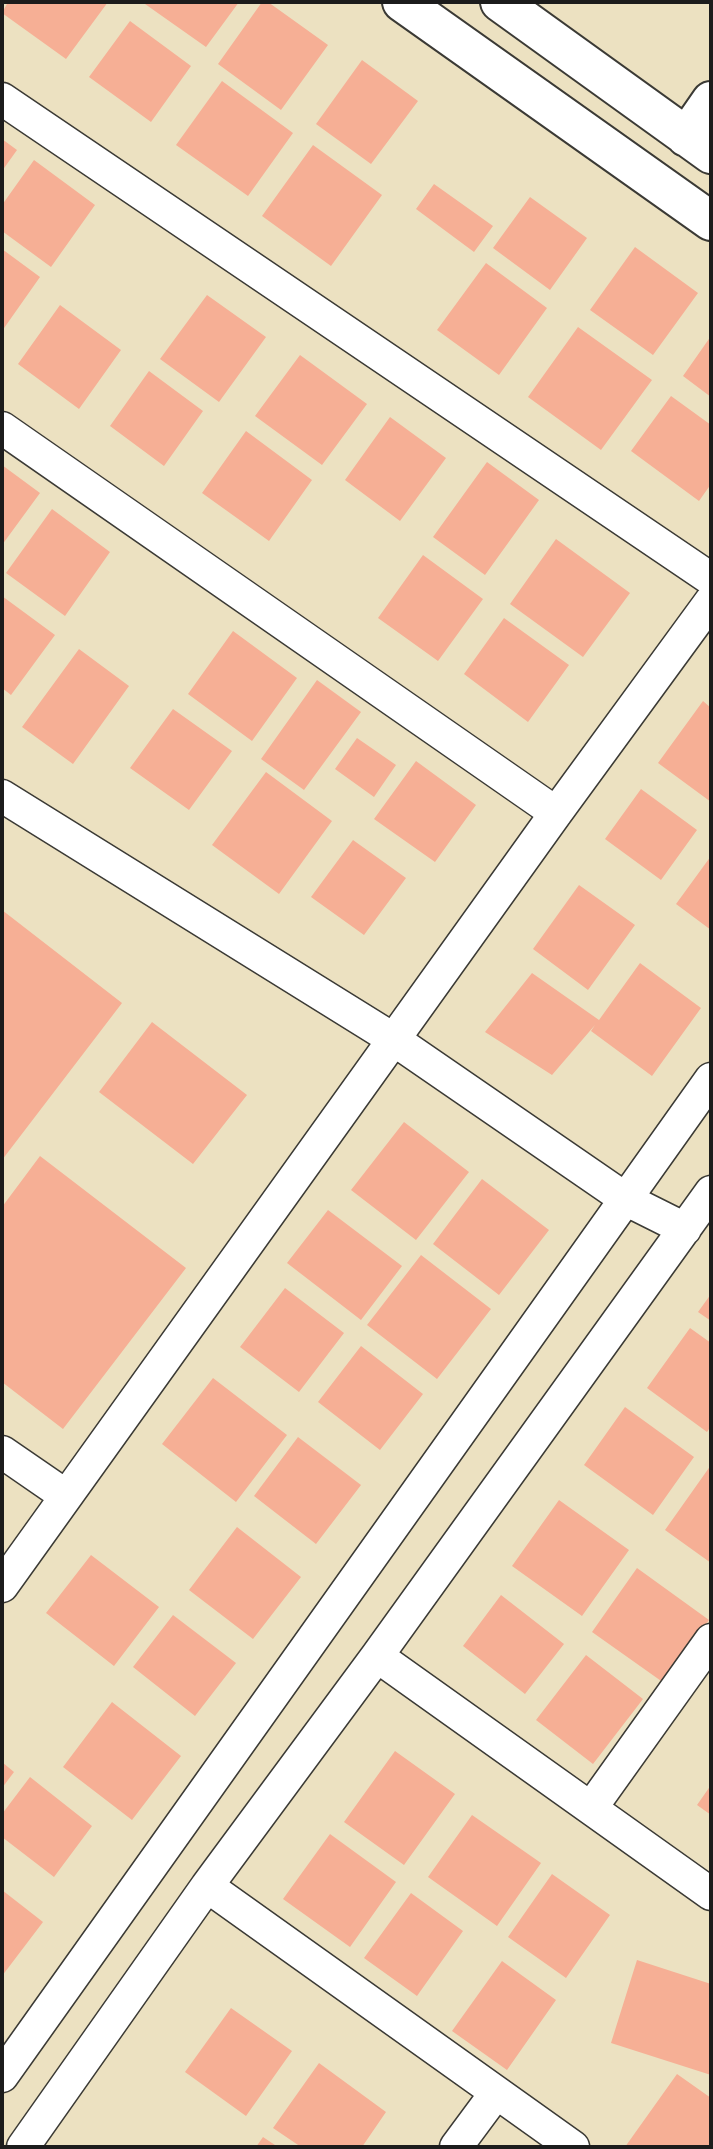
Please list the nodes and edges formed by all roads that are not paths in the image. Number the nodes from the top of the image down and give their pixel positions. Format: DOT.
graph roads {
  1 [pos="402,2"];
  2 [pos="500,2"];
  3 [pos="2,99"];
  4 [pos="711,101"];
  5 [pos="699,145"];
  6 [pos="711,222"];
  7 [pos="2,428"];
  8 [pos="711,579"];
  9 [pos="711,601"];
  10 [pos="2,796"];
  11 [pos="555,813"];
  12 [pos="393,1039"];
  13 [pos="711,1079"];
  14 [pos="711,1192"];
  15 [pos="627,1200"];
  16 [pos="685,1229"];
  17 [pos="2,1452"];
  18 [pos="65,1496"];
  19 [pos="2,1586"];
  20 [pos="711,1640"];
  21 [pos="377,1656"];
  22 [pos="591,1808"];
  23 [pos="206,1886"];
  24 [pos="711,1894"];
  25 [pos="5,2064"];
  26 [pos="496,2093"];
  27 [pos="23,2147"];
  28 [pos="456,2147"];
  29 [pos="573,2147"];
  1 -- 6 [label="street"];
  2 -- 5 [label="street"];
  3 -- 8 [label="street"];
  4 -- 5 [label="street"];
  7 -- 11 [label="street"];
  9 -- 11 [label="street"];
  10 -- 12 [label="street"];
  11 -- 12 [label="street"];
  12 -- 15 [label="street"];
  12 -- 18 [label="street"];
  13 -- 15 [label="street"];
  14 -- 16 [label="street"];
  15 -- 16 [label="street"];
  15 -- 25 [label="street"];
  16 -- 21 [label="street"];
  17 -- 18 [label="street"];
  18 -- 19 [label="street"];
  20 -- 22 [label="street"];
  21 -- 22 [label="street"];
  21 -- 23 [label="street"];
  22 -- 24 [label="street"];
  23 -- 26 [label="street"];
  23 -- 27 [label="street"];
  26 -- 28 [label="street"];
  26 -- 29 [label="street"];
}
